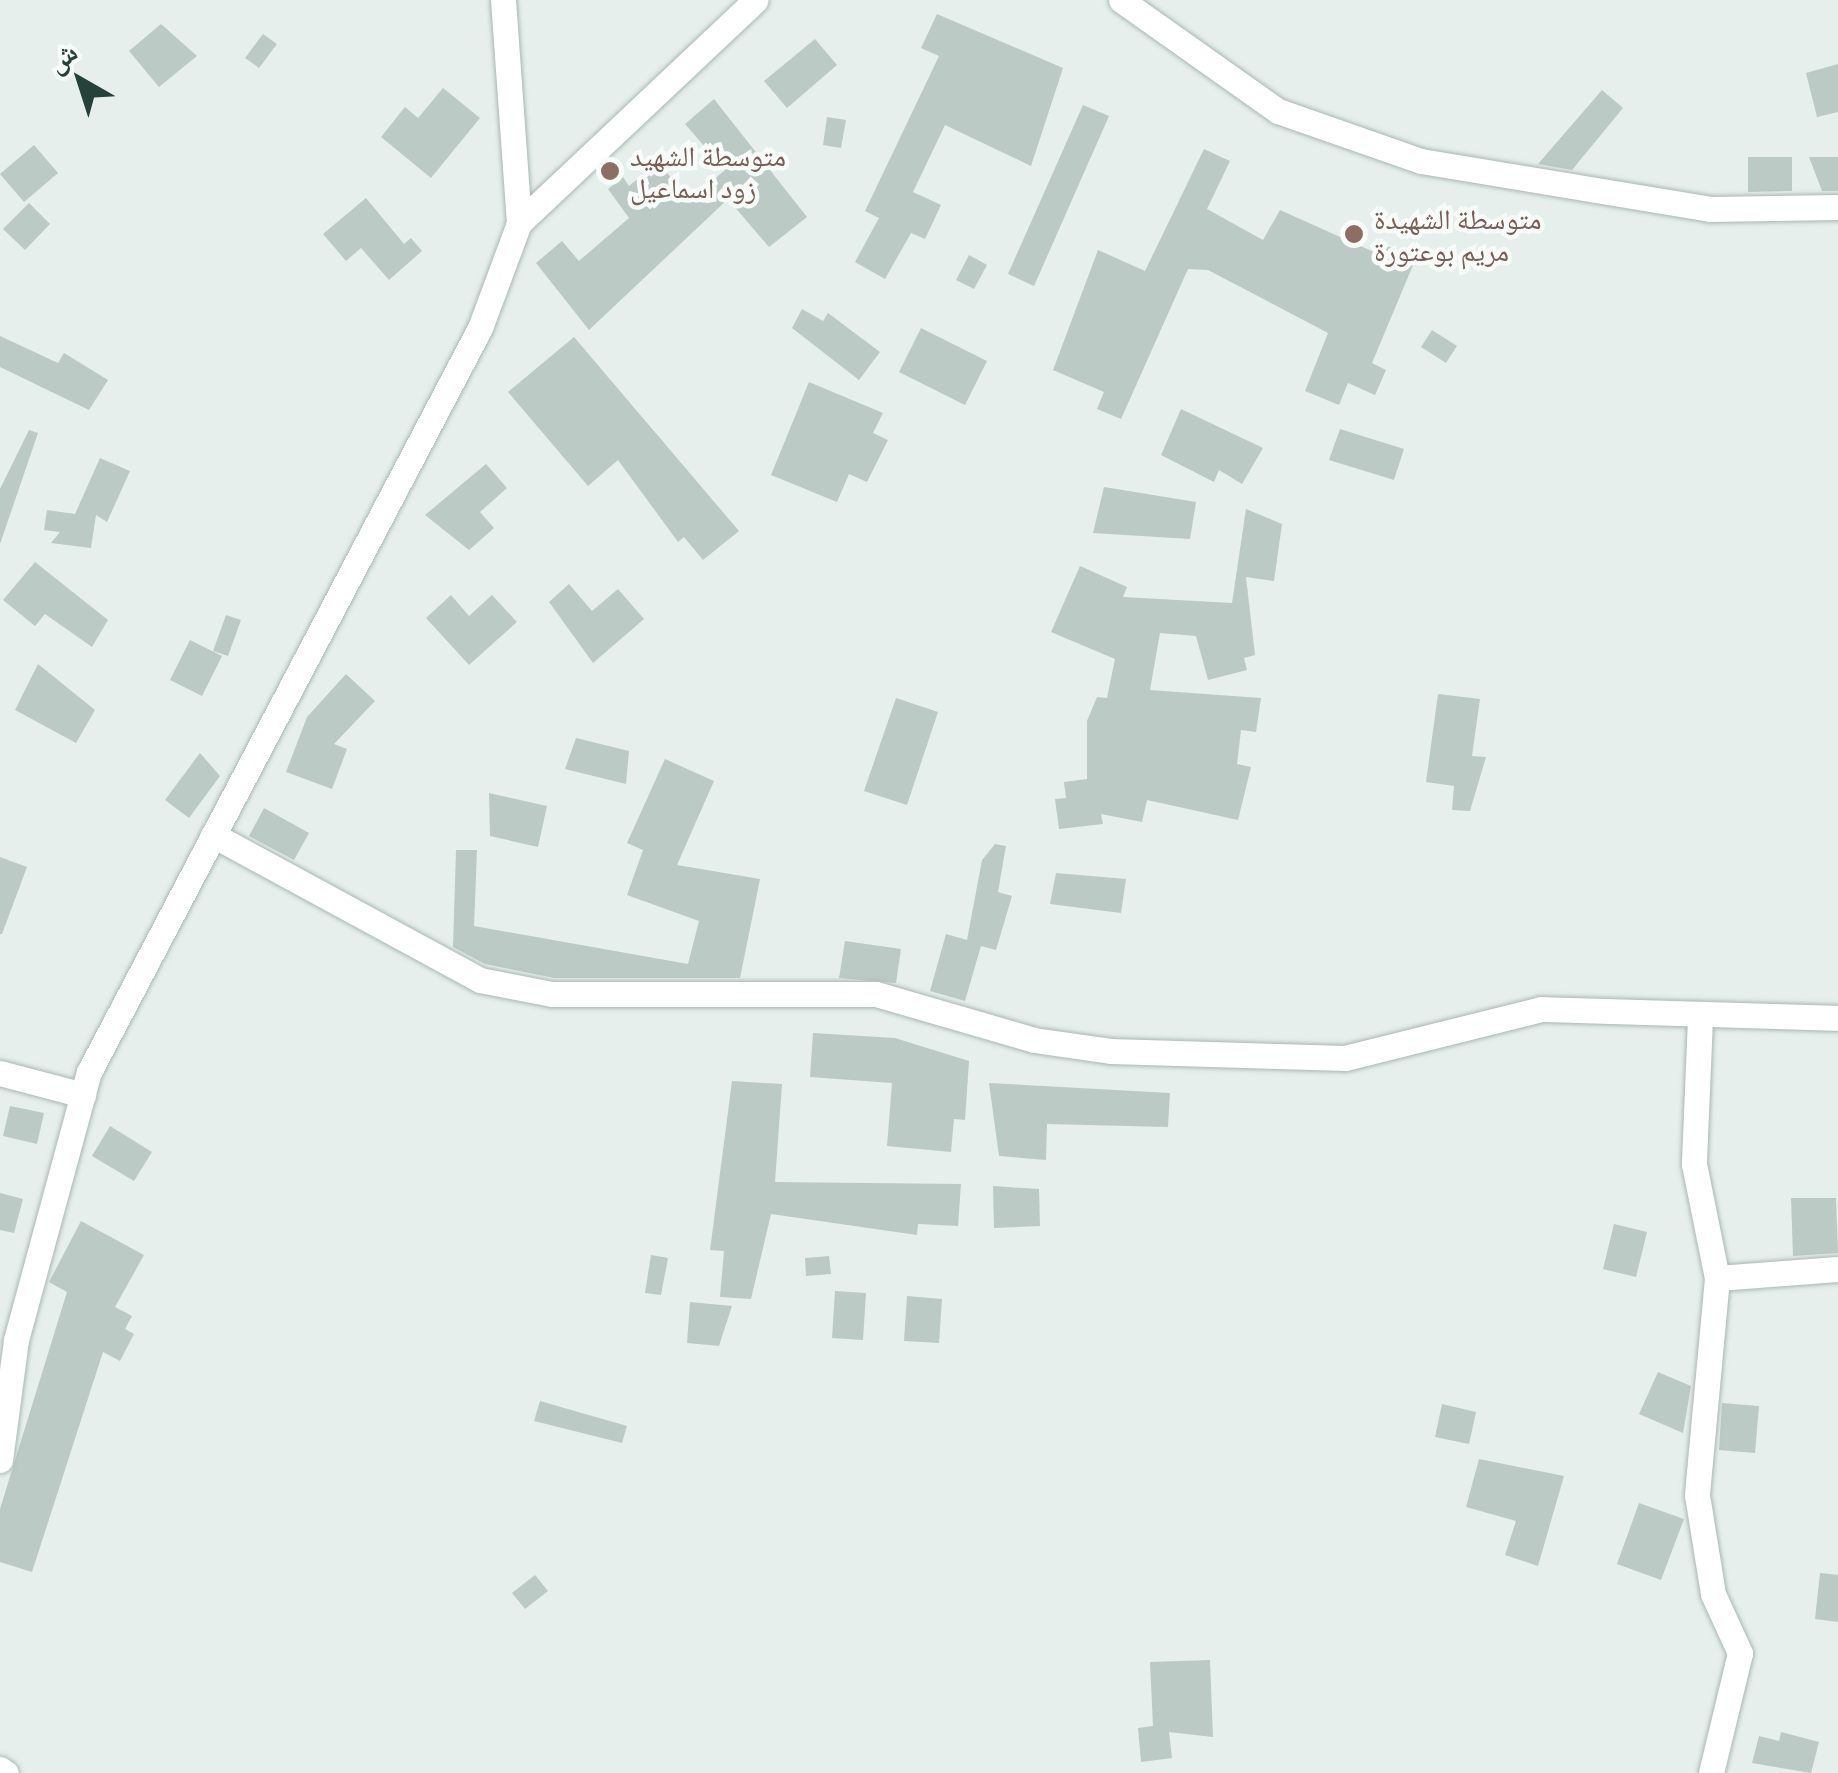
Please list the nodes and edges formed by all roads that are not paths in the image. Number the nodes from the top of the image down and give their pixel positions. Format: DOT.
graph roads {
  1 [pos="503,0"];
  2 [pos="756,0"];
  3 [pos="1121,0"];
  4 [pos="1838,208"];
  5 [pos="519,223"];
  6 [pos="213,835"];
  7 [pos="1700,1018"];
  8 [pos="1838,1018"];
  9 [pos="0,1073"];
  10 [pos="83,1096"];
  11 [pos="1838,1269"];
  12 [pos="1717,1278"];
  13 [pos="0,1460"];
  14 [pos="1712,1773"];
  1 -- 5 [label="street"];
  2 -- 5 [label="street"];
  3 -- 4 [label="street"];
  5 -- 6 [label="street"];
  6 -- 7 [label="street"];
  6 -- 10 [label="street"];
  7 -- 8 [label="street"];
  7 -- 12 [label="street"];
  9 -- 10 [label="street"];
  10 -- 13 [label="street"];
  11 -- 12 [label="street"];
  12 -- 14 [label="street"];
}
